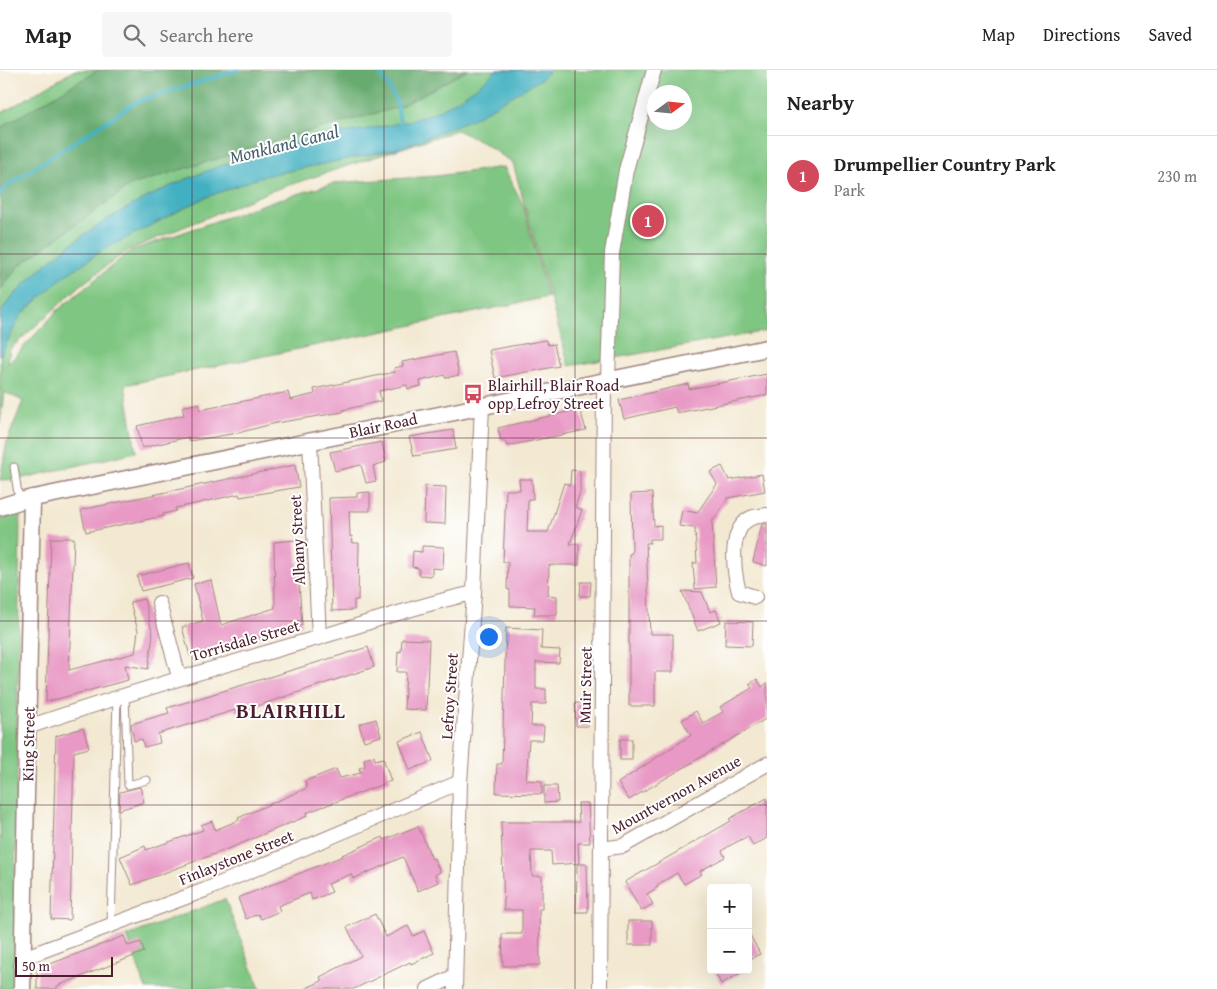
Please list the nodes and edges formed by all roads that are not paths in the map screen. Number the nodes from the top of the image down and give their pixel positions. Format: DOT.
graph roads {
  1 [pos="654,70"];
  2 [pos="767,348"];
  3 [pos="606,380"];
  4 [pos="482,405"];
  5 [pos="310,441"];
  6 [pos="14,467"];
  7 [pos="26,500"];
  8 [pos="0,507"];
  9 [pos="767,515"];
  10 [pos="474,593"];
  11 [pos="755,597"];
  12 [pos="159,602"];
  13 [pos="319,638"];
  14 [pos="179,677"];
  15 [pos="121,695"];
  16 [pos="28,728"];
  17 [pos="767,764"];
  18 [pos="147,780"];
  19 [pos="460,782"];
  20 [pos="601,849"];
  21 [pos="111,926"];
  22 [pos="23,958"];
  23 [pos="455,983"];
  24 [pos="22,989"];
  25 [pos="428,989"];
  26 [pos="600,989"];
  1 -- 3 [label="street, Muir Street"];
  2 -- 3 [label="street, Blair Road"];
  3 -- 4 [label="street, Blair Road"];
  3 -- 20 [label="street, Muir Street"];
  4 -- 5 [label="street, Blair Road"];
  4 -- 10 [label="street, Lefroy Street"];
  5 -- 7 [label="street, Blair Road"];
  5 -- 13 [label="street, Albany Street"];
  6 -- 7 [label="lane"];
  7 -- 8 [label="street, Blair Road"];
  7 -- 16 [label="street, King Street"];
  9 -- 11 [label="street"];
  10 -- 13 [label="street, Torrisdale Street"];
  10 -- 19 [label="street, Lefroy Street"];
  12 -- 14 [label="street"];
  13 -- 14 [label="street, Torrisdale Street"];
  14 -- 15 [label="street, Torrisdale Street"];
  15 -- 16 [label="street, Torrisdale Street"];
  15 -- 18 [label="lane"];
  15 -- 21 [label="lane"];
  16 -- 22 [label="street, King Street"];
  17 -- 20 [label="street, Mountvernon Avenue"];
  19 -- 21 [label="street, Finlaystone Street"];
  19 -- 23 [label="street, Lefroy Street"];
  20 -- 26 [label="street, Muir Street"];
  21 -- 22 [label="street, Finlaystone Street"];
  22 -- 24 [label="street, King Street"];
  23 -- 25 [label="street"];
}
